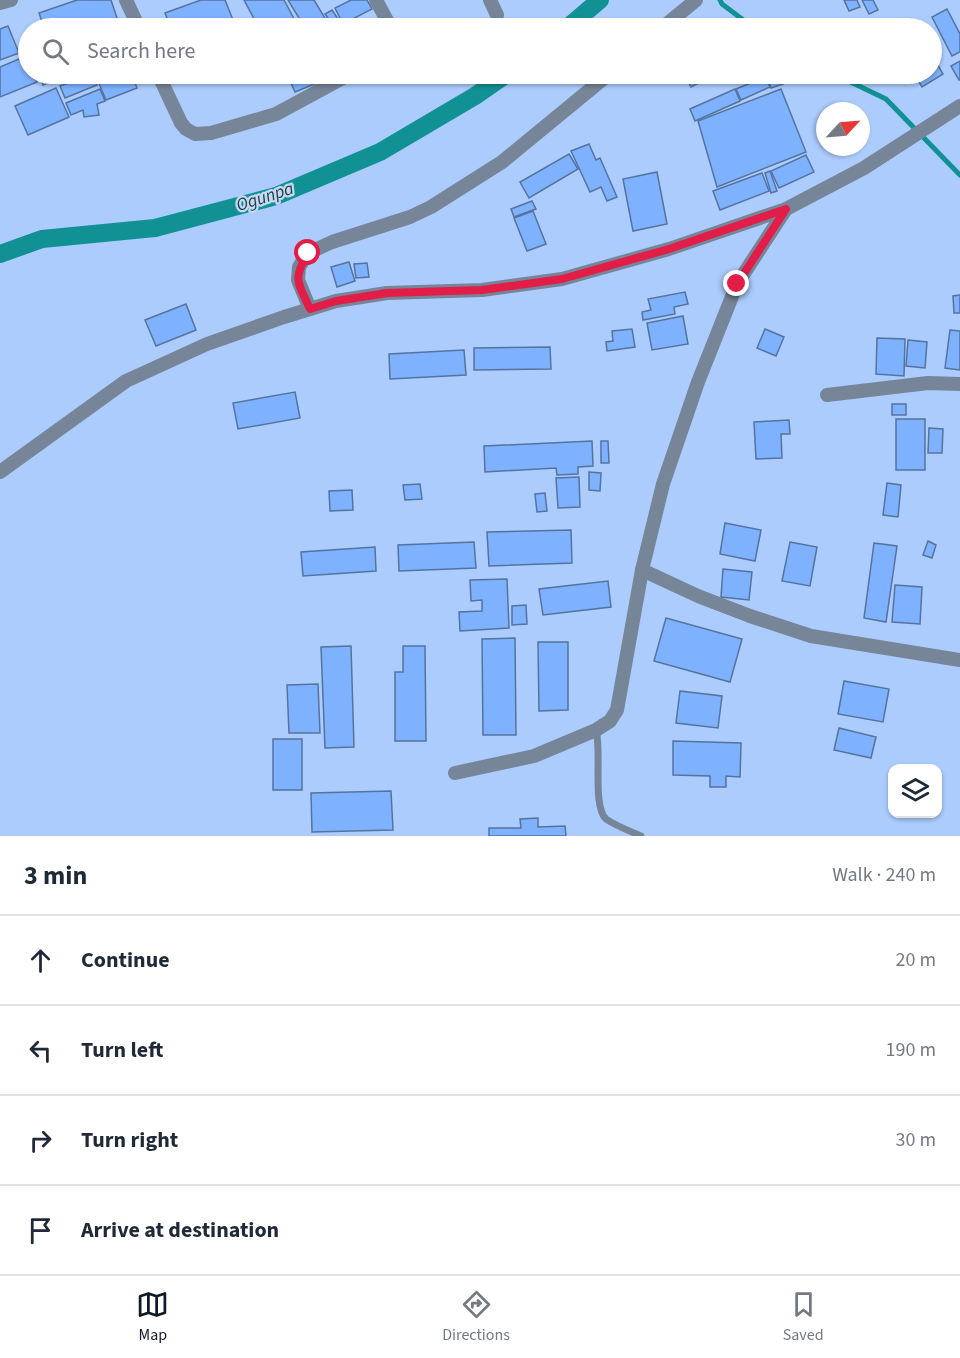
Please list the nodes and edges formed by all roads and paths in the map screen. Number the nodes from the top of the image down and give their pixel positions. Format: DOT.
graph roads {
  1 [pos="11,0"];
  2 [pos="126,0"];
  3 [pos="376,0"];
  4 [pos="490,0"];
  5 [pos="696,0"];
  6 [pos="0,3"];
  7 [pos="497,15"];
  8 [pos="134,18"];
  9 [pos="385,18"];
  10 [pos="674,18"];
  11 [pos="163,84"];
  12 [pos="332,84"];
  13 [pos="597,84"];
  14 [pos="960,106"];
  15 [pos="786,209"];
  16 [pos="310,309"];
  17 [pos="960,384"];
  18 [pos="826,395"];
  19 [pos="0,472"];
  20 [pos="642,570"];
  21 [pos="960,660"];
  22 [pos="596,730"];
  23 [pos="454,773"];
  24 [pos="641,836"];
  1 -- 6 [label="street"];
  2 -- 8 [label="street"];
  3 -- 9 [label="street"];
  4 -- 7 [label="street"];
  5 -- 10 [label="street"];
  11 -- 12 [label="street"];
  13 -- 16 [label="street"];
  14 -- 15 [label="street"];
  15 -- 16 [label="street"];
  15 -- 20 [label="street"];
  16 -- 19 [label="street"];
  17 -- 18 [label="street"];
  20 -- 21 [label="street"];
  20 -- 22 [label="street"];
  22 -- 23 [label="street"];
  22 -- 24 [label="lane"];
}
